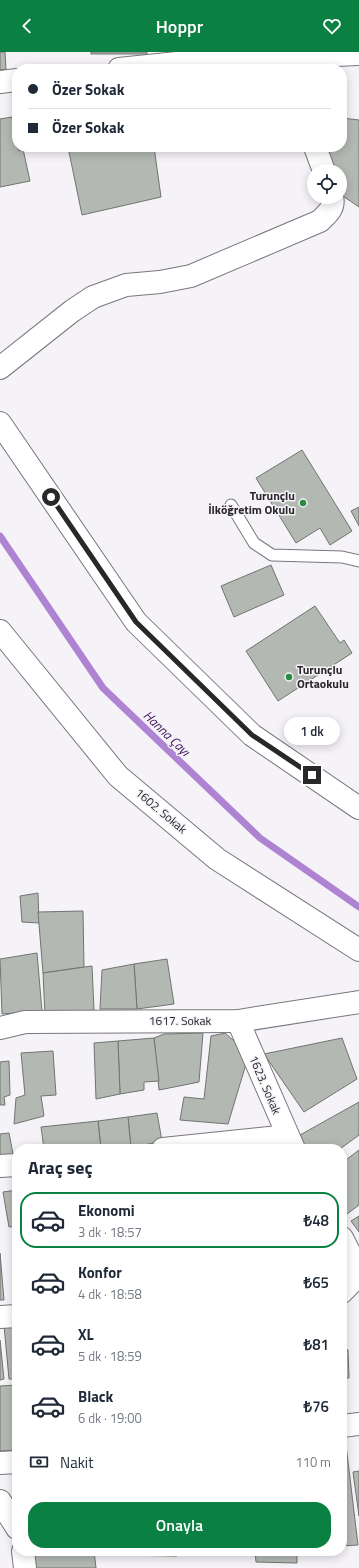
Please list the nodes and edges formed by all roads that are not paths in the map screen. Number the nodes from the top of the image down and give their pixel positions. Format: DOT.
graph roads {
  1 [pos="326,54"];
  2 [pos="359,54"];
  3 [pos="195,57"];
  4 [pos="285,63"];
  5 [pos="151,64"];
  6 [pos="12,81"];
  7 [pos="0,82"];
  8 [pos="317,152"];
  9 [pos="321,164"];
  10 [pos="333,204"];
  11 [pos="0,368"];
  12 [pos="0,423"];
  13 [pos="232,505"];
  14 [pos="359,561"];
  15 [pos="0,631"];
  16 [pos="359,808"];
  17 [pos="359,950"];
  18 [pos="359,1002"];
  19 [pos="238,1021"];
  20 [pos="0,1028"];
  21 [pos="290,1142"];
  22 [pos="254,1144"];
  23 [pos="12,1165"];
  24 [pos="0,1166"];
  25 [pos="347,1247"];
  26 [pos="359,1270"];
  27 [pos="359,1275"];
  28 [pos="347,1287"];
  29 [pos="12,1317"];
  30 [pos="0,1318"];
  31 [pos="359,1424"];
  32 [pos="347,1425"];
  33 [pos="12,1462"];
  34 [pos="0,1463"];
  35 [pos="0,1501"];
  36 [pos="12,1520"];
  37 [pos="24,1556"];
  38 [pos="25,1568"];
  1 -- 2 [label="street"];
  1 -- 4 [label="street"];
  3 -- 4 [label="street"];
  3 -- 5 [label="street"];
  6 -- 7 [label="street"];
  8 -- 9 [label="street"];
  10 -- 11 [label="street"];
  12 -- 16 [label="street"];
  13 -- 14 [label="lane"];
  15 -- 17 [label="street, 1602. Sokak"];
  18 -- 19 [label="street, 1617. Sokak"];
  19 -- 20 [label="street, 1617. Sokak"];
  19 -- 21 [label="street, 1623. Sokak"];
  21 -- 22 [label="street"];
  23 -- 24 [label="street"];
  25 -- 26 [label="street"];
  27 -- 28 [label="street"];
  29 -- 30 [label="street"];
  31 -- 32 [label="street"];
  33 -- 34 [label="street"];
  35 -- 36 [label="street"];
  37 -- 38 [label="street"];
}
